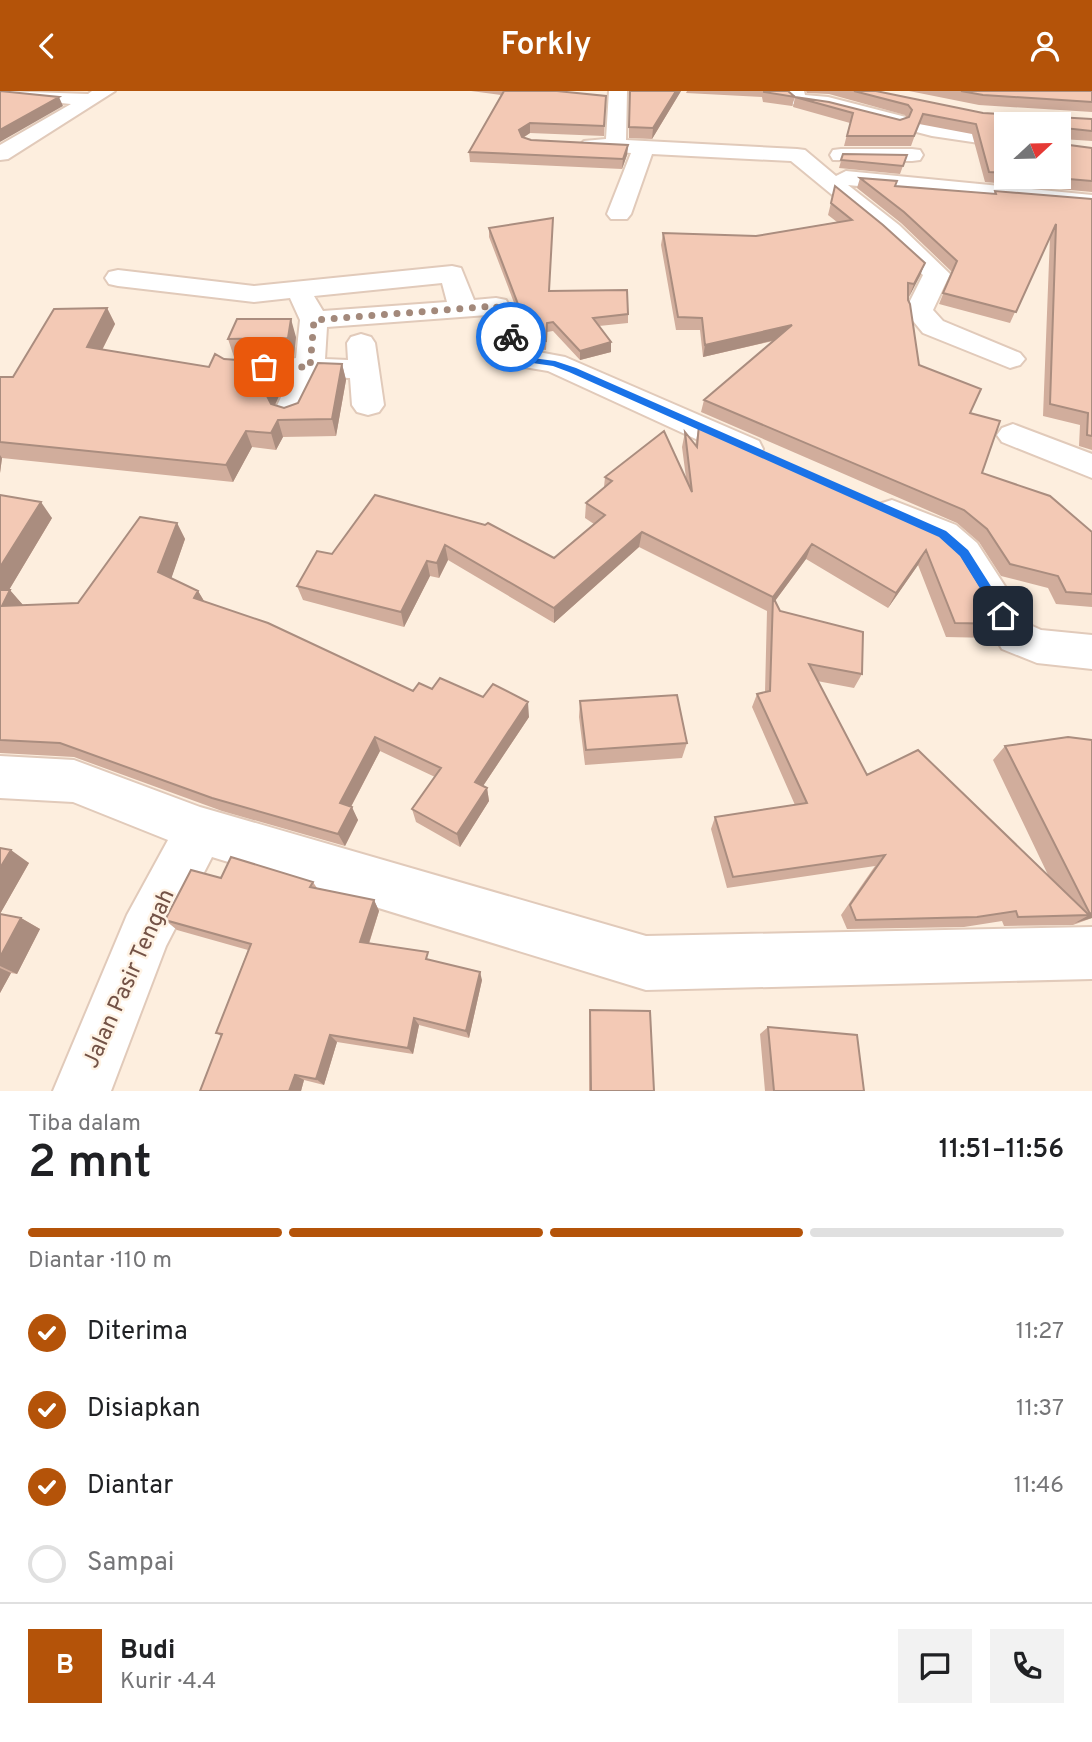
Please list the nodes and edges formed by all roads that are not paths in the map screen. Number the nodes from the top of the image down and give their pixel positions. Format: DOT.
graph roads {
  1 [pos="2,91"];
  2 [pos="795,91"];
  3 [pos="98,95"];
  4 [pos="611,96"];
  5 [pos="0,131"];
  6 [pos="30,134"];
  7 [pos="994,139"];
  8 [pos="566,144"];
  9 [pos="614,146"];
  10 [pos="644,148"];
  11 [pos="0,154"];
  12 [pos="797,155"];
  13 [pos="912,155"];
  14 [pos="823,176"];
  15 [pos="1092,202"];
  16 [pos="619,214"];
  17 [pos="118,278"];
  18 [pos="307,305"];
  19 [pos="463,309"];
  20 [pos="358,316"];
  21 [pos="1010,359"];
  22 [pos="255,367"];
  23 [pos="310,367"];
  24 [pos="364,369"];
  25 [pos="369,405"];
  26 [pos="290,412"];
  27 [pos="1013,435"];
  28 [pos="772,460"];
  29 [pos="1092,467"];
  30 [pos="860,499"];
  31 [pos="1092,652"];
  32 [pos="0,777"];
  33 [pos="200,830"];
  34 [pos="1092,953"];
  35 [pos="82,1091"];
  1 -- 3 [label="street"];
  2 -- 7 [label="street"];
  3 -- 6 [label="street"];
  4 -- 9 [label="street"];
  5 -- 6 [label="street"];
  6 -- 11 [label="street"];
  8 -- 9 [label="street"];
  9 -- 10 [label="street"];
  10 -- 12 [label="street"];
  10 -- 16 [label="street"];
  12 -- 13 [label="street"];
  12 -- 14 [label="street"];
  14 -- 15 [label="street"];
  14 -- 21 [label="street"];
  17 -- 18 [label="street"];
  18 -- 19 [label="street"];
  18 -- 20 [label="street"];
  18 -- 23 [label="street"];
  19 -- 20 [label="street"];
  19 -- 28 [label="street"];
  20 -- 24 [label="street"];
  22 -- 23 [label="street"];
  23 -- 24 [label="street"];
  23 -- 26 [label="street"];
  24 -- 25 [label="street"];
  27 -- 29 [label="street"];
  30 -- 31 [label="street"];
  32 -- 33 [label="street"];
  33 -- 34 [label="street"];
  33 -- 35 [label="street, Jalan Pasir Tengah"];
}
